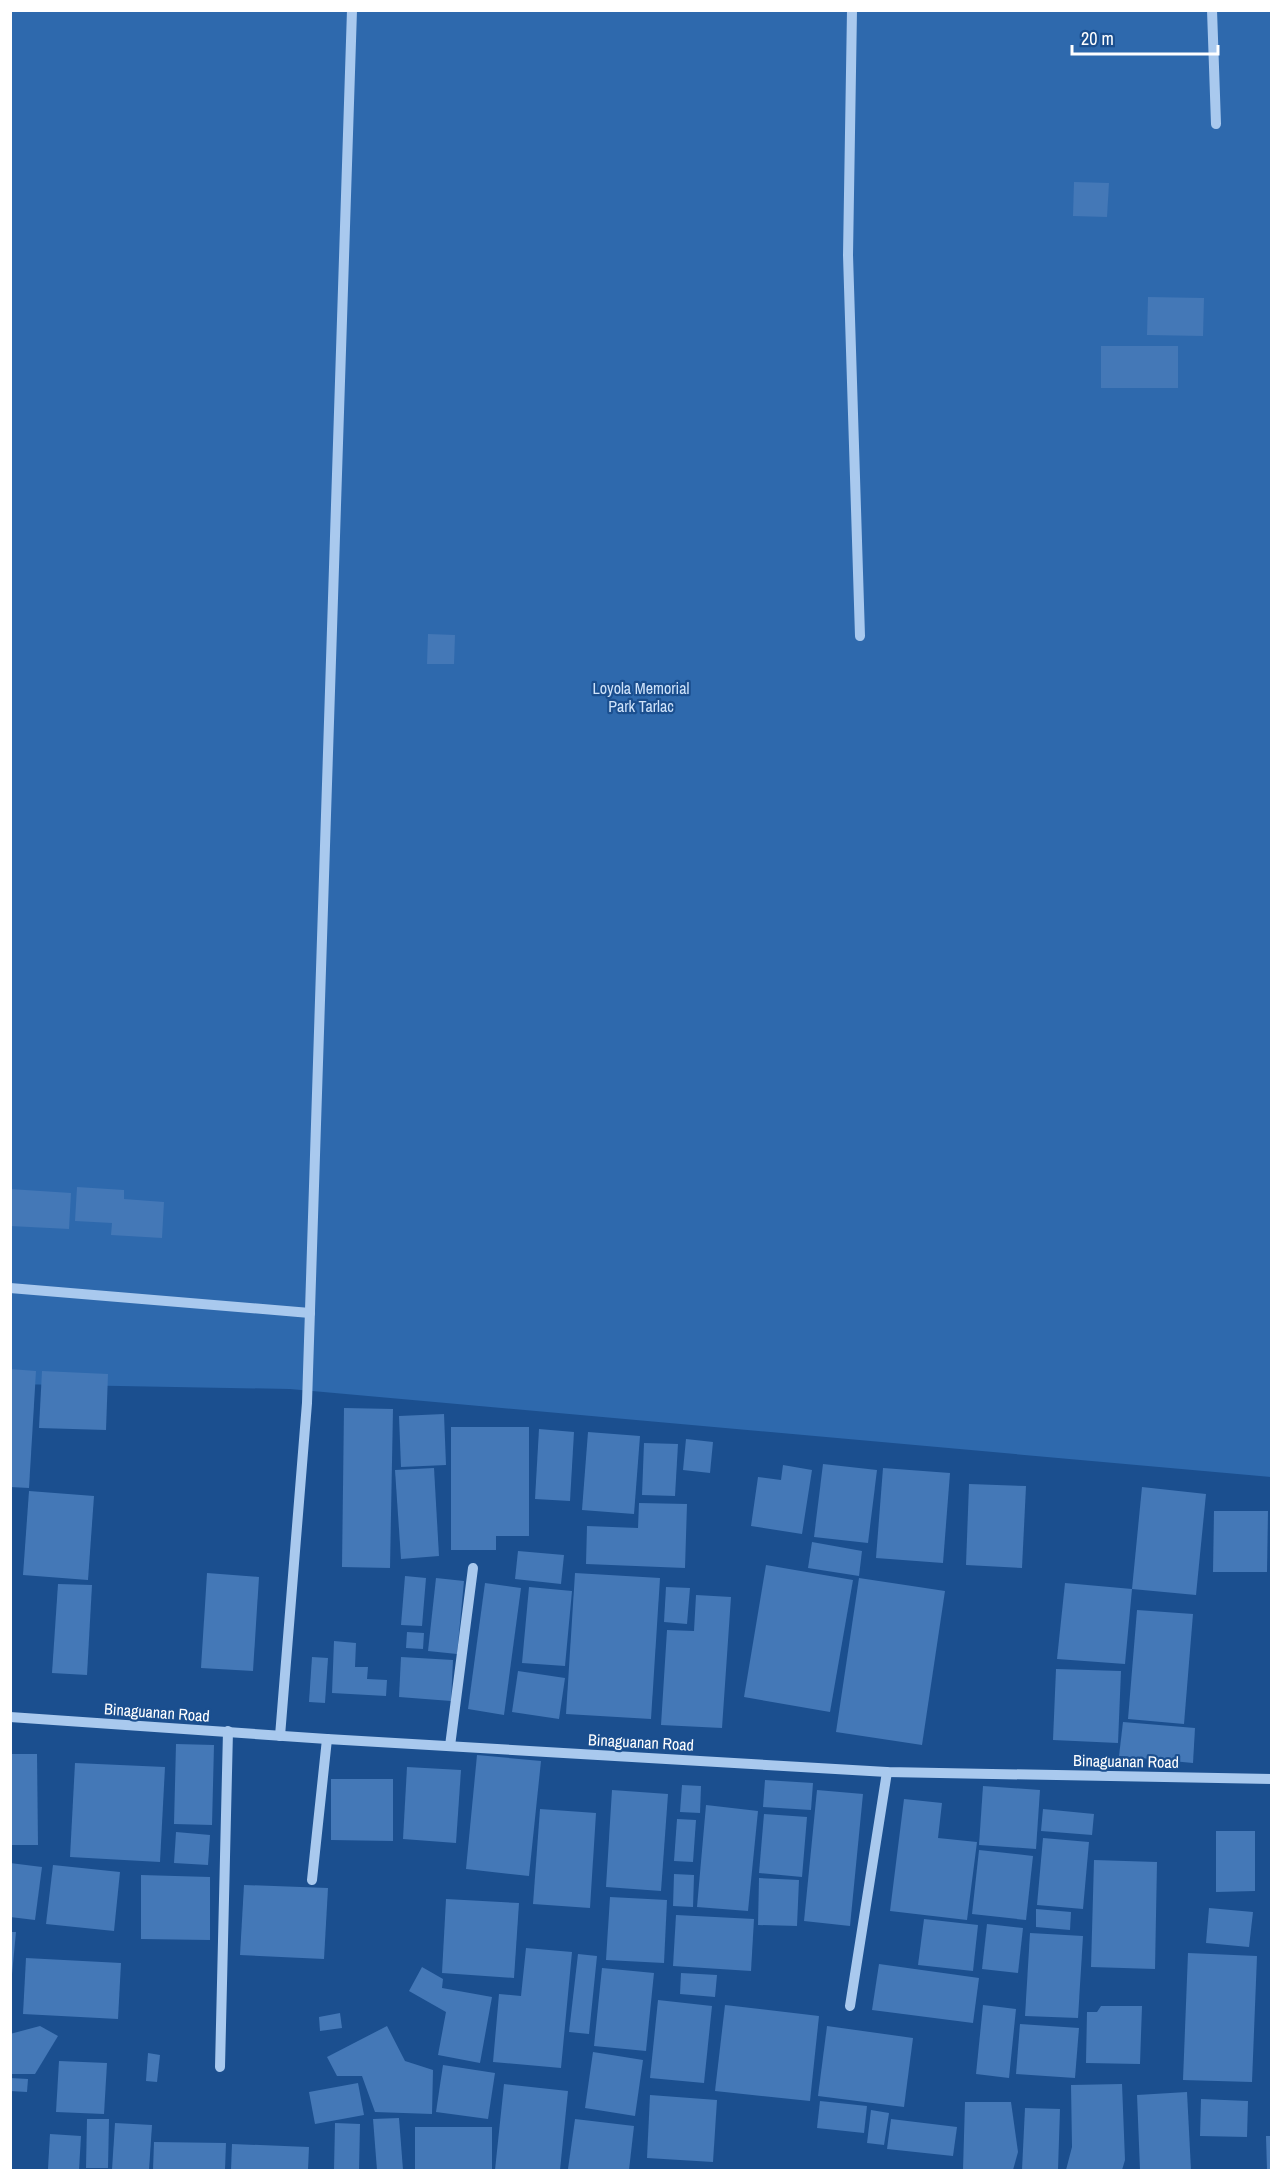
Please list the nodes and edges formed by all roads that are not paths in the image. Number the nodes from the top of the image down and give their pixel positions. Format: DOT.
graph roads {
  1 [pos="352,10"];
  2 [pos="852,10"];
  3 [pos="1212,10"];
  4 [pos="1216,124"];
  5 [pos="860,636"];
  6 [pos="10,1288"];
  7 [pos="310,1313"];
  8 [pos="473,1568"];
  9 [pos="10,1717"];
  10 [pos="228,1731"];
  11 [pos="280,1736"];
  12 [pos="327,1739"];
  13 [pos="450,1746"];
  14 [pos="887,1772"];
  15 [pos="1272,1779"];
  16 [pos="312,1880"];
  17 [pos="850,2006"];
  18 [pos="220,2067"];
  1 -- 7 [label="street"];
  2 -- 5 [label="street"];
  3 -- 4 [label="street"];
  6 -- 7 [label="street"];
  7 -- 11 [label="street"];
  8 -- 13 [label="street"];
  9 -- 10 [label="street, Binaguanan Road"];
  10 -- 11 [label="street, Binaguanan Road"];
  10 -- 18 [label="street"];
  11 -- 12 [label="street, Binaguanan Road"];
  12 -- 13 [label="street, Binaguanan Road"];
  12 -- 16 [label="street"];
  13 -- 14 [label="street, Binaguanan Road"];
  14 -- 15 [label="street, Binaguanan Road"];
  14 -- 17 [label="street"];
}
